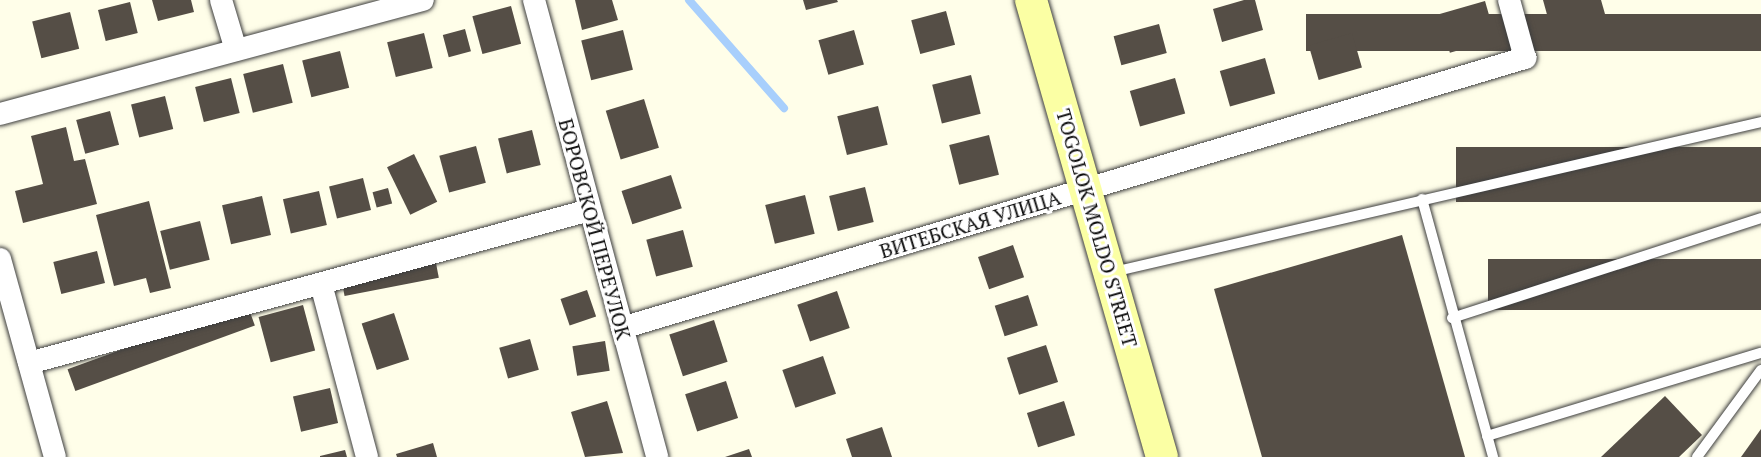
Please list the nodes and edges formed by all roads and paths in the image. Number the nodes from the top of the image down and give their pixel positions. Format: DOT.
graph roads {
  1 [pos="221,0"];
  2 [pos="423,0"];
  3 [pos="534,0"];
  4 [pos="1031,0"];
  5 [pos="1509,0"];
  6 [pos="236,50"];
  7 [pos="0,114"];
  8 [pos="1761,122"];
  9 [pos="1085,189"];
  10 [pos="1422,199"];
  11 [pos="590,210"];
  12 [pos="1761,218"];
  13 [pos="0,259"];
  14 [pos="1110,273"];
  15 [pos="321,284"];
  16 [pos="1452,318"];
  17 [pos="622,328"];
  18 [pos="1761,353"];
  19 [pos="29,363"];
  20 [pos="1761,370"];
  21 [pos="1488,436"];
  22 [pos="55,457"];
  23 [pos="367,457"];
  24 [pos="657,457"];
  25 [pos="1162,457"];
  26 [pos="1493,457"];
  27 [pos="1696,457"];
  1 -- 6 [label="street"];
  2 -- 6 [label="street"];
  3 -- 11 [label="street, БОРОВСКОЙ ПЕРЕУЛОК"];
  4 -- 9 [label="main road, TOGOLOK MOLDO STREET"];
  5 -- 9 [label="street, ВИТЕБСКАЯ УЛИЦА"];
  6 -- 7 [label="street"];
  8 -- 10 [label="lane"];
  9 -- 14 [label="main road, TOGOLOK MOLDO STREET"];
  9 -- 17 [label="street, ВИТЕБСКАЯ УЛИЦА"];
  10 -- 14 [label="lane"];
  10 -- 16 [label="lane"];
  11 -- 15 [label="street"];
  11 -- 17 [label="street, БОРОВСКОЙ ПЕРЕУЛОК"];
  12 -- 16 [label="lane"];
  13 -- 19 [label="street"];
  14 -- 25 [label="main road, TOGOLOK MOLDO STREET"];
  15 -- 19 [label="street"];
  15 -- 23 [label="street"];
  16 -- 21 [label="lane"];
  17 -- 24 [label="street, БОРОВСКОЙ ПЕРЕУЛОК"];
  18 -- 21 [label="lane"];
  19 -- 22 [label="street"];
  20 -- 27 [label="lane"];
  21 -- 26 [label="lane"];
}
